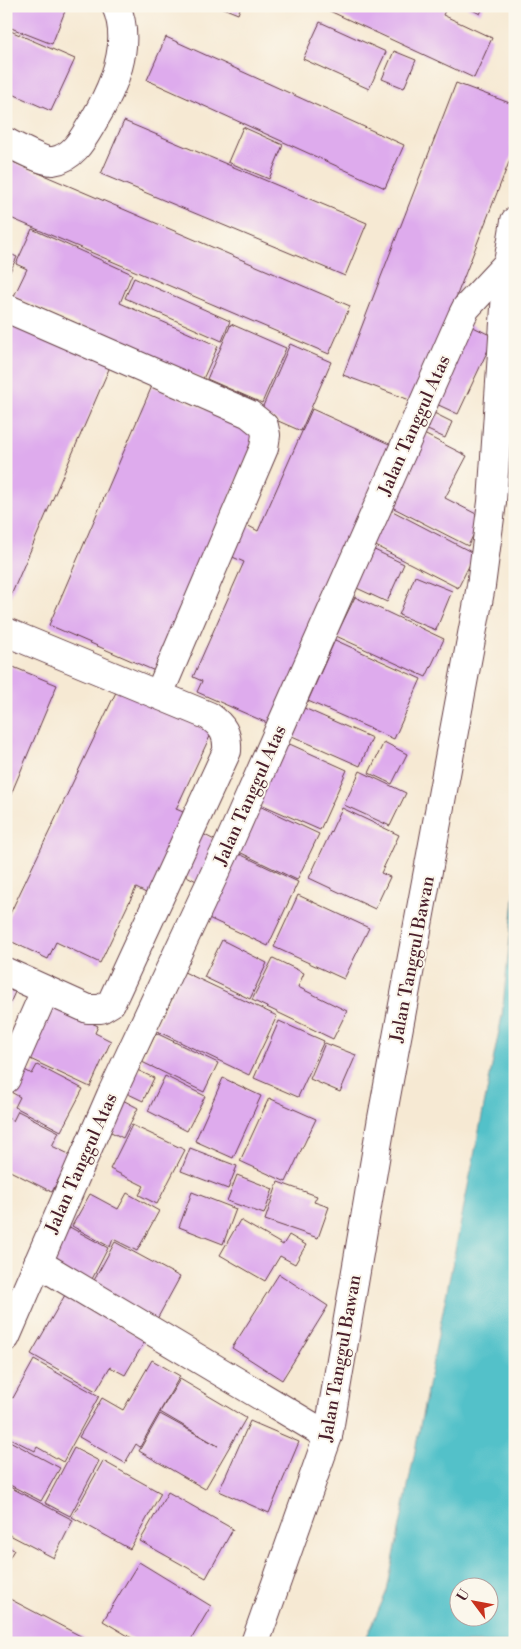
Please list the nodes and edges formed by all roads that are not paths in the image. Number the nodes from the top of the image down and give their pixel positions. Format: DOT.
graph roads {
  1 [pos="116,6"];
  2 [pos="6,142"];
  3 [pos="515,221"];
  4 [pos="508,263"];
  5 [pos="6,308"];
  6 [pos="6,632"];
  7 [pos="159,694"];
  8 [pos="6,972"];
  9 [pos="45,990"];
  10 [pos="6,1079"];
  11 [pos="38,1263"];
  12 [pos="6,1337"];
  13 [pos="328,1436"];
  14 [pos="255,1643"];
  1 -- 2 [label="street"];
  3 -- 4 [label="street, Jalan Tanggul Bawan"];
  4 -- 11 [label="street, Jalan Tanggul Atas"];
  4 -- 13 [label="street, Jalan Tanggul Bawan"];
  5 -- 7 [label="street"];
  6 -- 7 [label="street"];
  7 -- 9 [label="street"];
  8 -- 9 [label="street"];
  9 -- 10 [label="street"];
  11 -- 12 [label="street, Jalan Tanggul Atas"];
  11 -- 13 [label="street"];
  13 -- 14 [label="street, Jalan Tanggul Bawan"];
}
